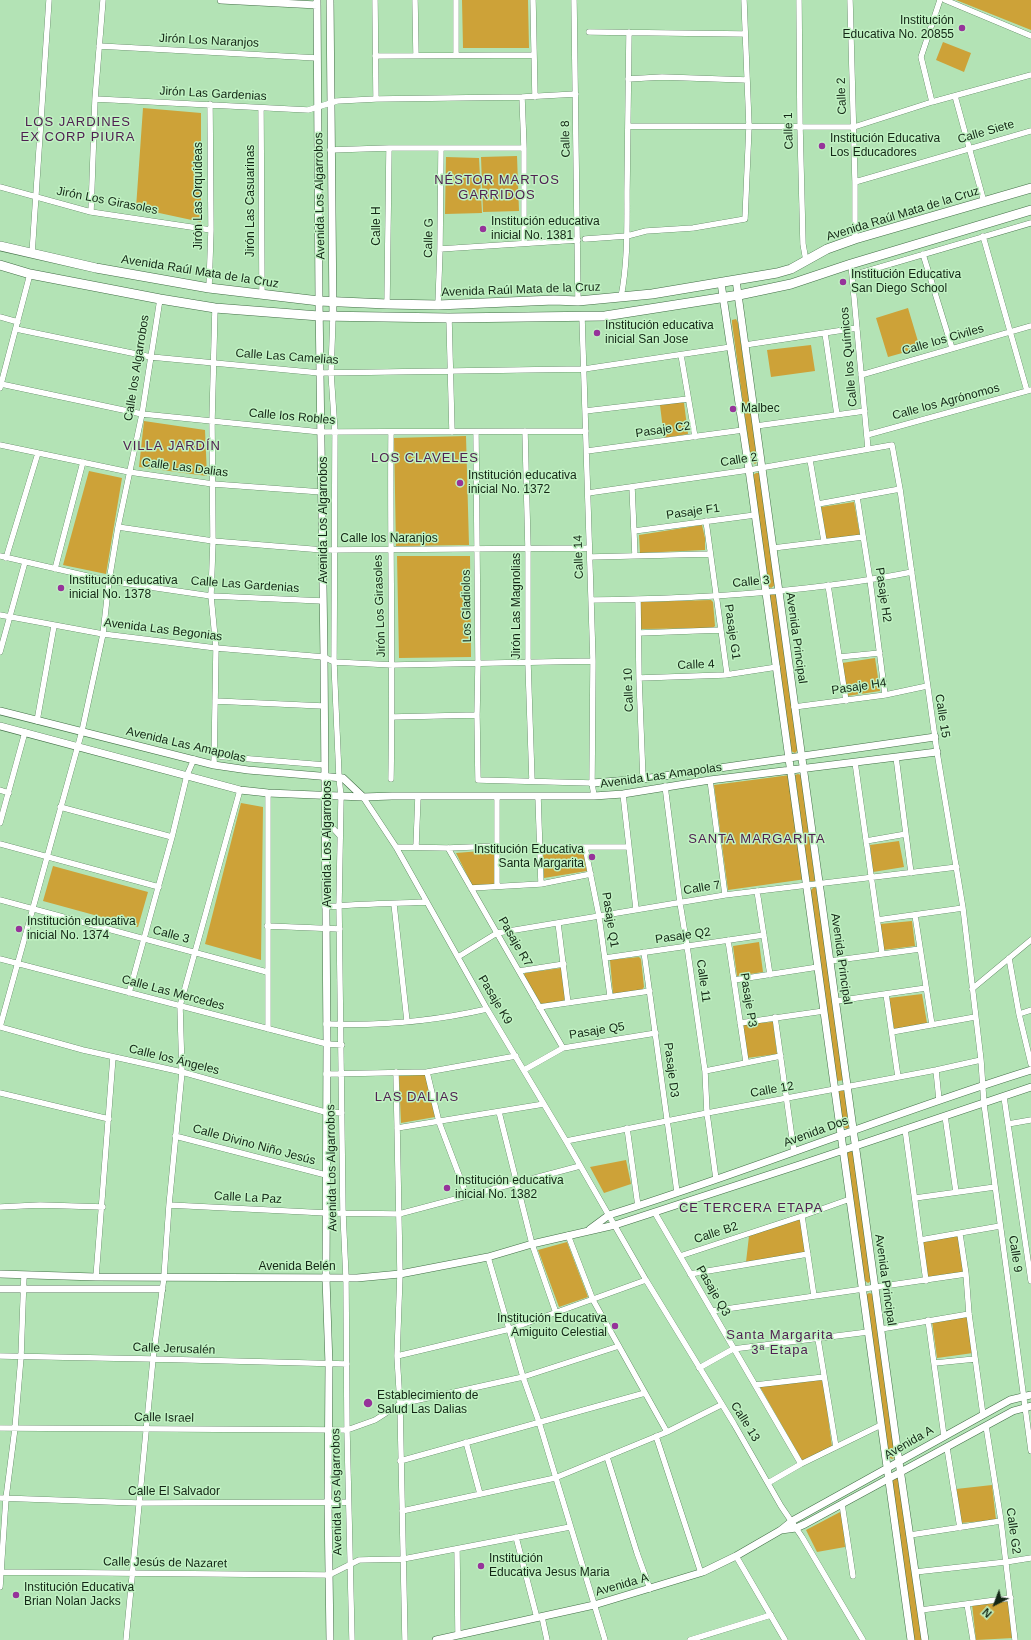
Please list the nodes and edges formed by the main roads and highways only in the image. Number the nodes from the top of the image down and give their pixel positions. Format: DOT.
graph roads {
  1 [pos="1031,188"];
  2 [pos="1031,210"];
  3 [pos="0,246"];
  4 [pos="0,265"];
  1 -- 3 [label="main road, Avenida Raúl Mata de la Cruz"];
  2 -- 4 [label="main road, Avenida Raúl Mata de la Cruz"];
}
